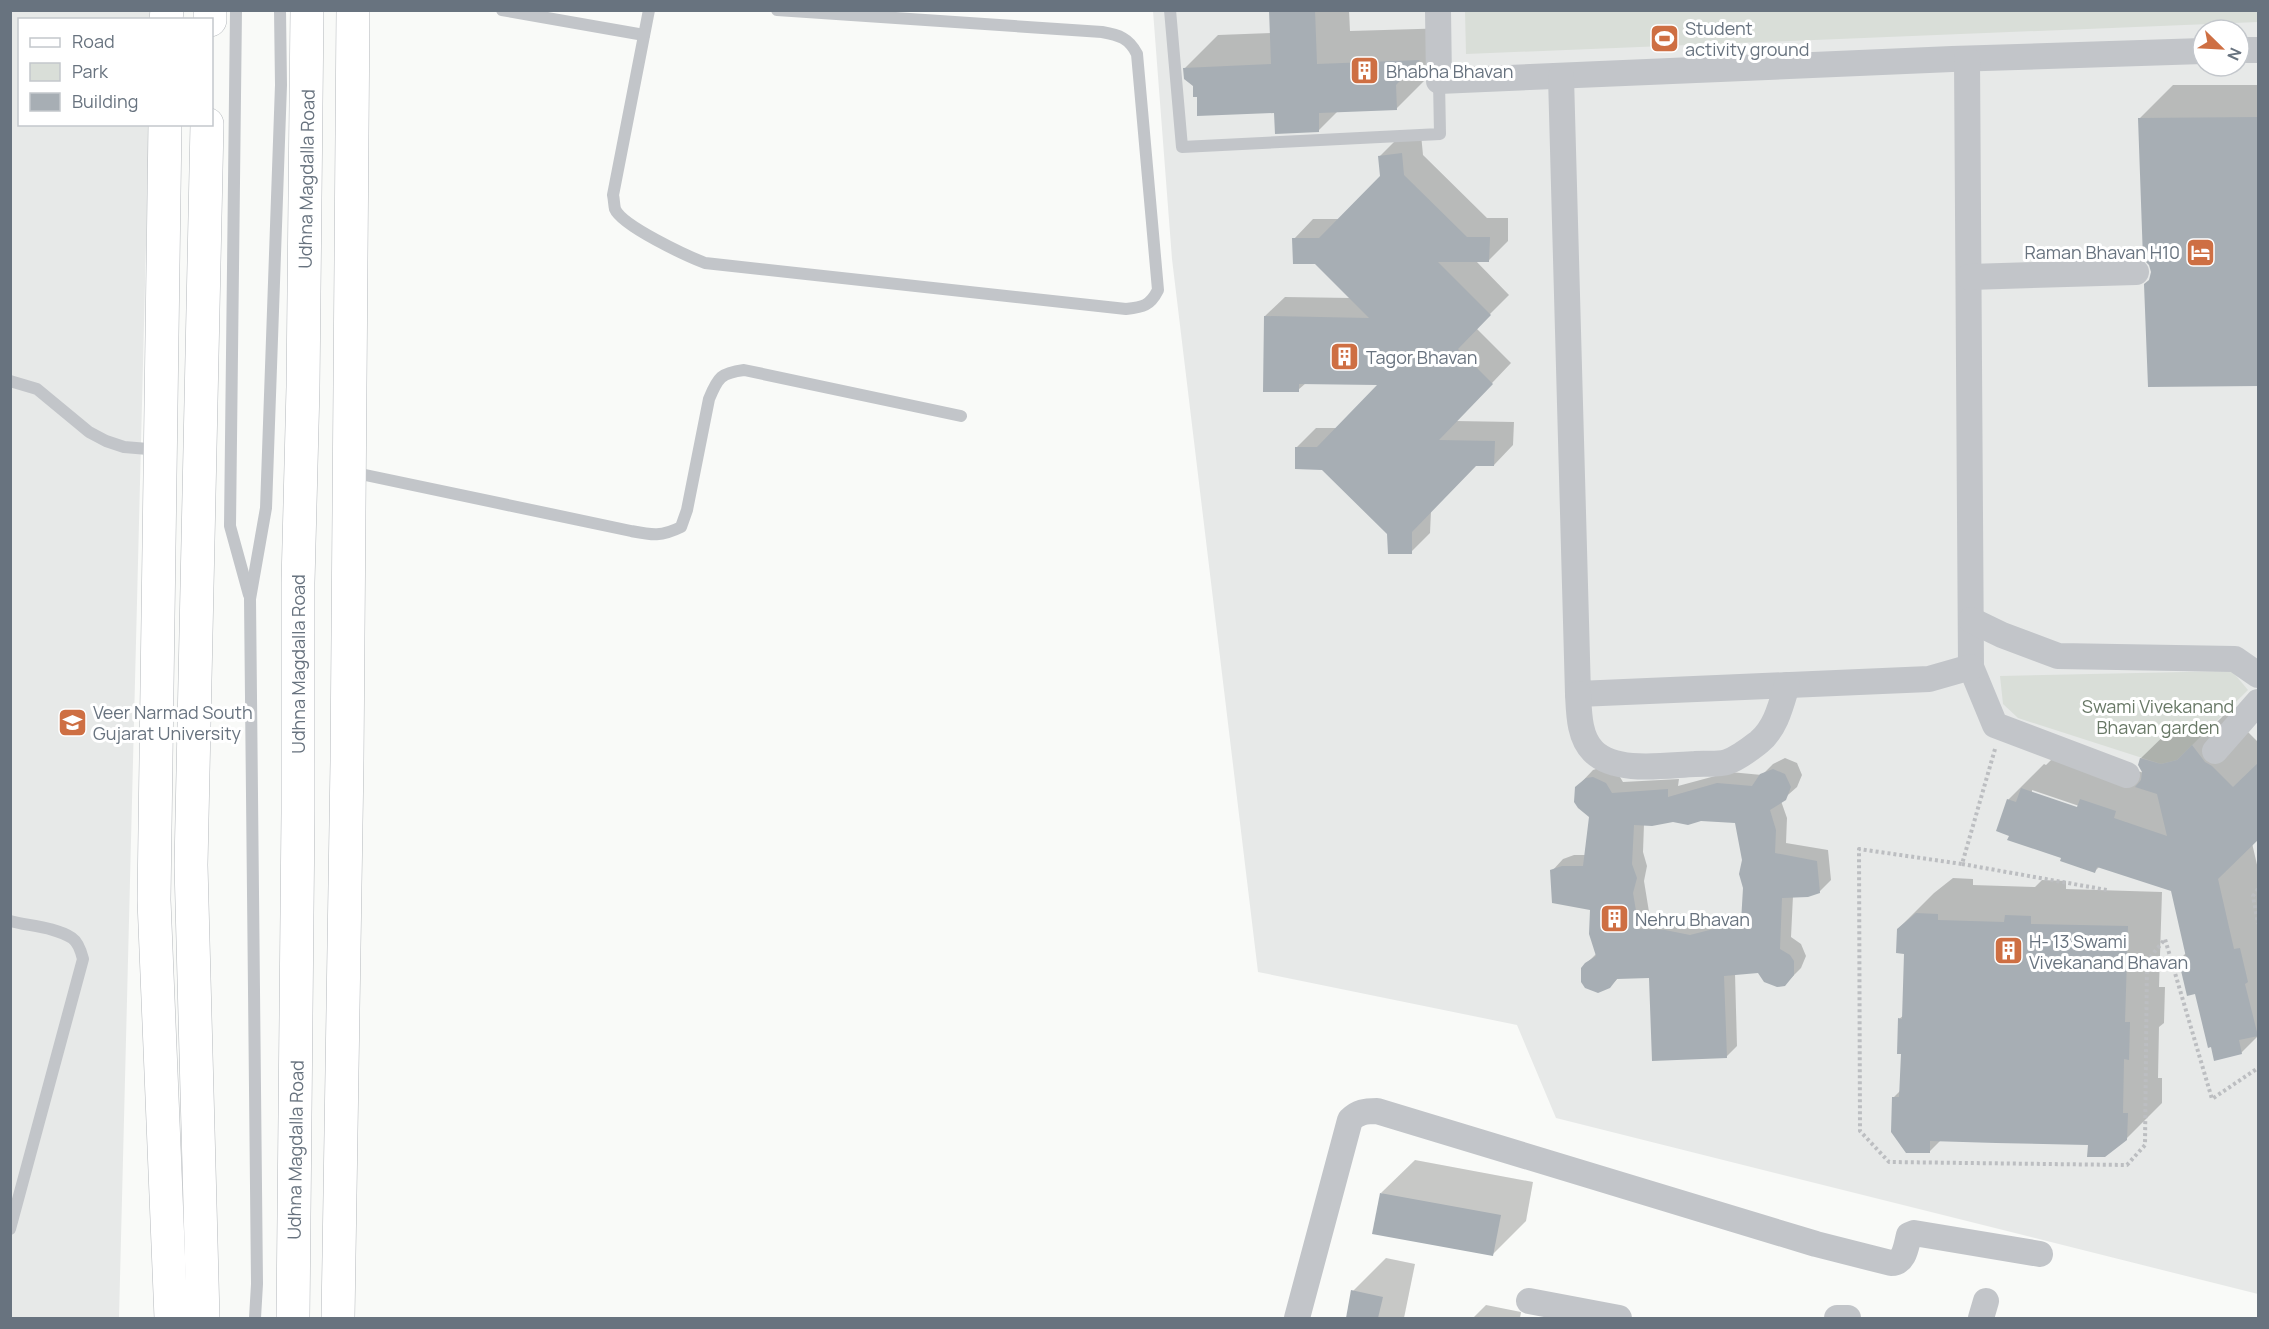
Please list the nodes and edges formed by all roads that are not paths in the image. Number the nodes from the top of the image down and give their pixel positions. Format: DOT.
graph roads {
  1 [pos="236,10"];
  2 [pos="280,10"];
  3 [pos="307,10"];
  4 [pos="353,10"];
  5 [pos="502,10"];
  6 [pos="649,10"];
  7 [pos="777,10"];
  8 [pos="1170,10"];
  9 [pos="1438,10"];
  10 [pos="644,35"];
  11 [pos="2191,51"];
  12 [pos="1967,58"];
  13 [pos="1561,77"];
  14 [pos="1439,81"];
  15 [pos="165,126"];
  16 [pos="207,126"];
  17 [pos="2136,272"];
  18 [pos="1969,277"];
  19 [pos="10,381"];
  20 [pos="962,416"];
  21 [pos="160,450"];
  22 [pos="350,471"];
  23 [pos="250,599"];
  24 [pos="1971,620"];
  25 [pos="1971,667"];
  26 [pos="2259,675"];
  27 [pos="1787,685"];
  28 [pos="1578,694"];
  29 [pos="2259,702"];
  30 [pos="298,720"];
  31 [pos="2215,751"];
  32 [pos="347,762"];
  33 [pos="2127,775"];
  34 [pos="10,921"];
  35 [pos="10,1229"];
  36 [pos="2040,1254"];
  37 [pos="1529,1301"];
  38 [pos="171,1318"];
  39 [pos="203,1318"];
  40 [pos="255,1318"];
  41 [pos="293,1318"];
  42 [pos="338,1318"];
  43 [pos="1297,1318"];
  44 [pos="1619,1318"];
  45 [pos="1837,1318"];
  46 [pos="1848,1318"];
  1 -- 23 [label="lane"];
  2 -- 23 [label="lane"];
  3 -- 30 [label="main road, Udhna Magdalla Road"];
  4 -- 22 [label="main road"];
  5 -- 10 [label="lane"];
  6 -- 10 [label="lane"];
  7 -- 10 [label="lane"];
  8 -- 14 [label="lane"];
  9 -- 14 [label="street"];
  11 -- 12 [label="street"];
  12 -- 13 [label="street"];
  12 -- 18 [label="street"];
  13 -- 14 [label="street"];
  13 -- 28 [label="street"];
  15 -- 21 [label="main road"];
  16 -- 39 [label="main road"];
  17 -- 18 [label="street"];
  18 -- 24 [label="street"];
  19 -- 21 [label="lane"];
  20 -- 22 [label="lane"];
  21 -- 38 [label="main road"];
  22 -- 32 [label="main road"];
  23 -- 40 [label="lane"];
  24 -- 25 [label="street"];
  24 -- 26 [label="street"];
  25 -- 27 [label="street"];
  25 -- 33 [label="street"];
  27 -- 28 [label="street"];
  27 -- 28 [label="street"];
  29 -- 31 [label="street"];
  30 -- 32 [label="main road"];
  30 -- 41 [label="main road, Udhna Magdalla Road"];
  32 -- 42 [label="main road"];
  34 -- 35 [label="lane"];
  36 -- 43 [label="street"];
  37 -- 44 [label="street"];
  45 -- 46 [label="street"];
}
